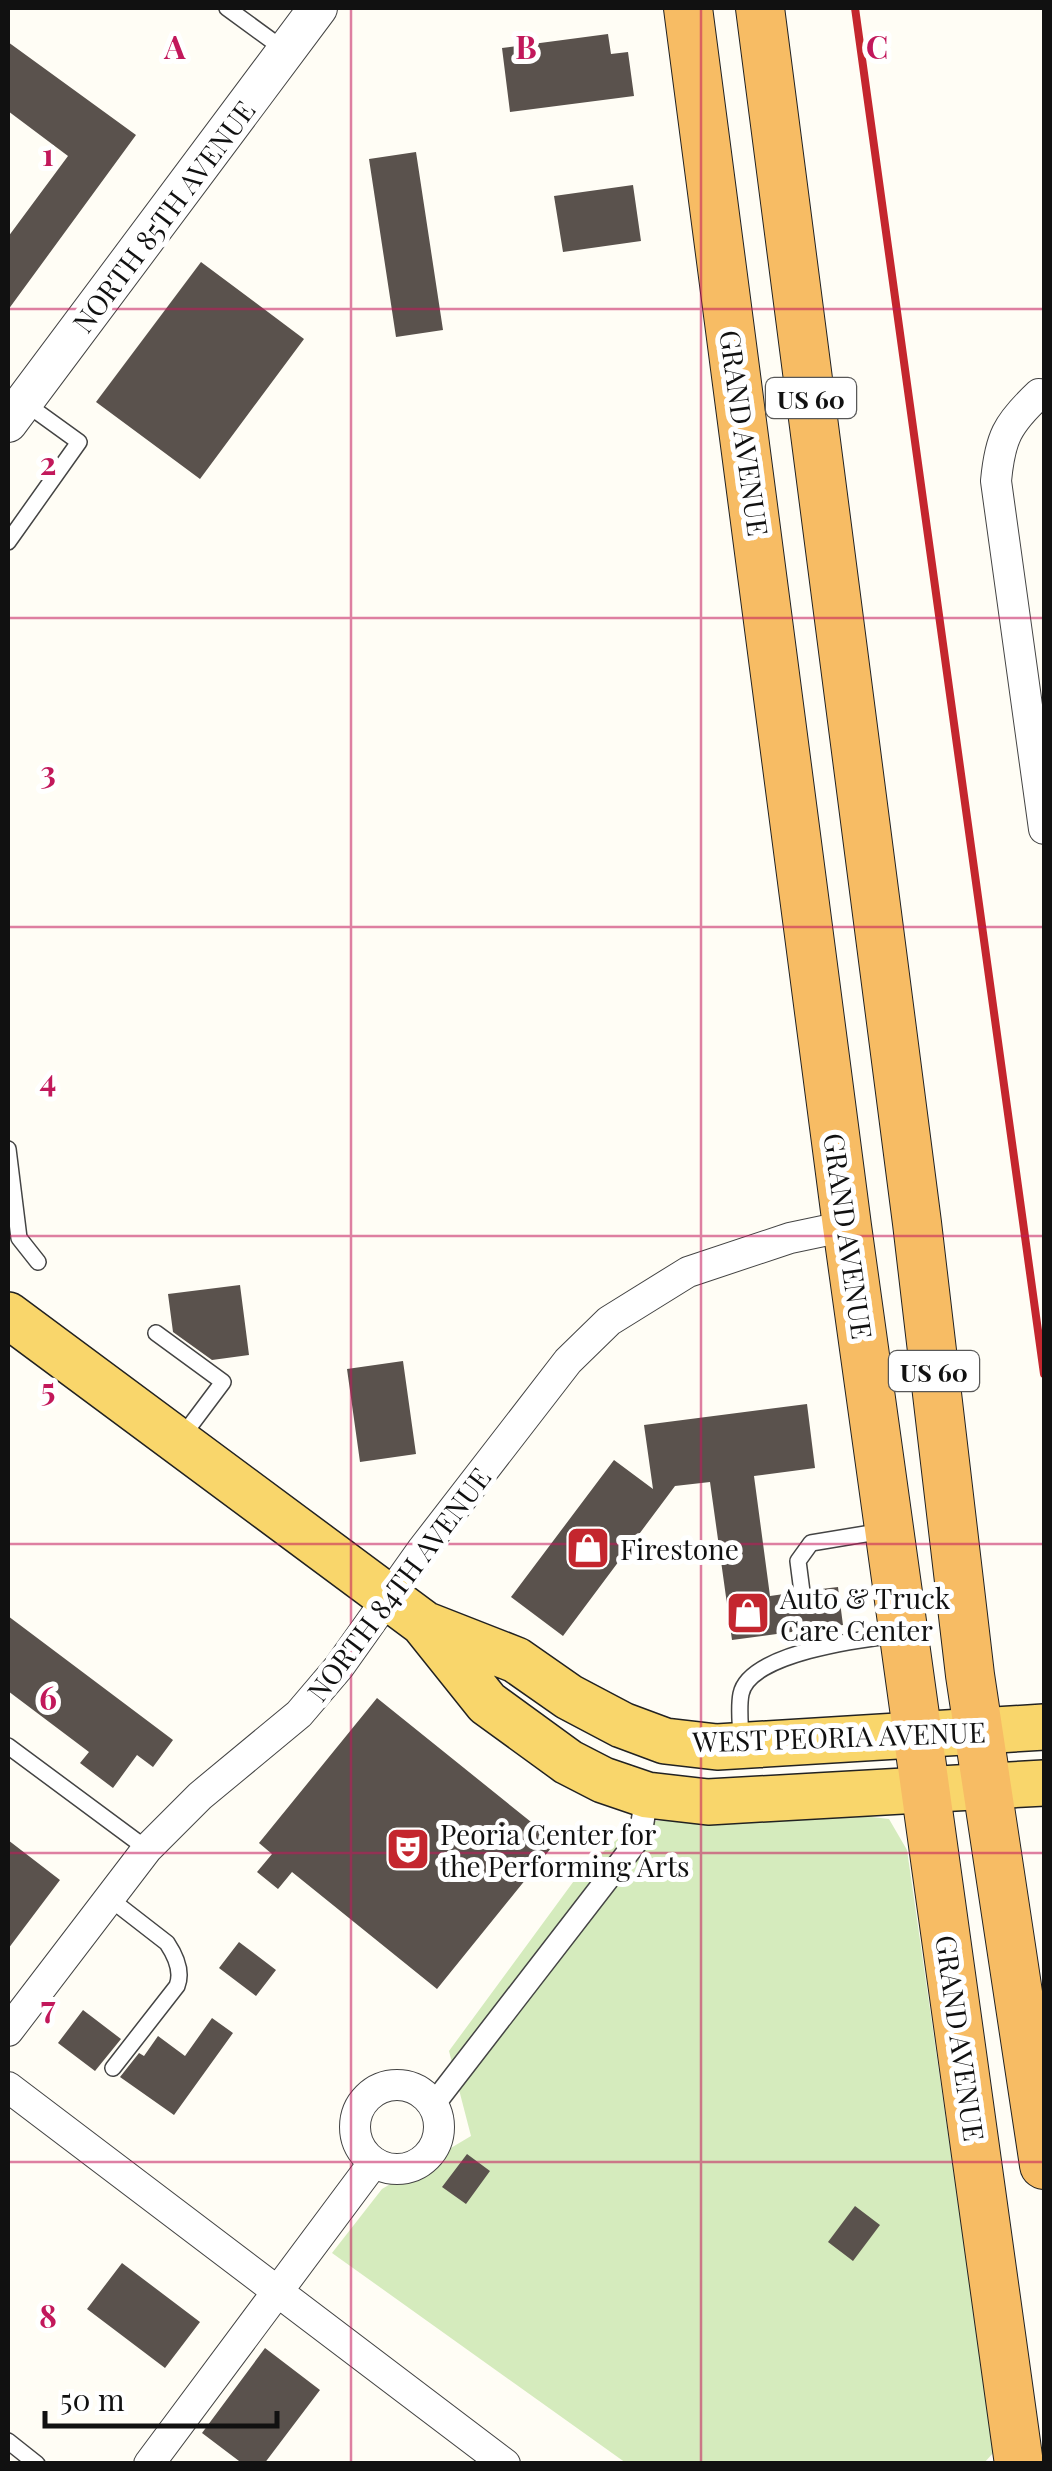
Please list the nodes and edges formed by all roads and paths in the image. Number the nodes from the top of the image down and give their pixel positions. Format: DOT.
graph roads {
  1 [pos="227,8"];
  2 [pos="318,8"];
  3 [pos="688,8"];
  4 [pos="760,8"];
  5 [pos="286,51"];
  6 [pos="1042,395"];
  7 [pos="16,413"];
  8 [pos="8,542"];
  9 [pos="862,789"];
  10 [pos="790,801"];
  11 [pos="1044,829"];
  12 [pos="8,1149"];
  13 [pos="847,1226"];
  14 [pos="38,1262"];
  15 [pos="8,1315"];
  16 [pos="156,1333"];
  17 [pos="178,1441"];
  18 [pos="890,1530"];
  19 [pos="802,1592"];
  20 [pos="406,1610"];
  21 [pos="806,1630"];
  22 [pos="905,1634"];
  23 [pos="808,1648"];
  24 [pos="1044,1727"];
  25 [pos="978,1730"];
  26 [pos="918,1734"];
  27 [pos="8,1746"];
  28 [pos="741,1746"];
  29 [pos="1044,1783"];
  30 [pos="985,1786"];
  31 [pos="928,1787"];
  32 [pos="647,1794"];
  33 [pos="147,1849"];
  34 [pos="110,1898"];
  35 [pos="8,2032"];
  36 [pos="113,2068"];
  37 [pos="8,2088"];
  38 [pos="433,2105"];
  39 [pos="374,2162"];
  40 [pos="1044,2165"];
  41 [pos="277,2292"];
  42 [pos="8,2442"];
  43 [pos="37,2464"];
  44 [pos="150,2464"];
  45 [pos="505,2464"];
  46 [pos="1019,2464"];
  1 -- 5 [label="lane"];
  2 -- 5 [label="street, NORTH 85TH AVENUE"];
  3 -- 10 [label="highway, GRAND AVENUE / US 60"];
  4 -- 9 [label="highway, US 60"];
  5 -- 7 [label="street, NORTH 85TH AVENUE"];
  6 -- 11 [label="street"];
  7 -- 8 [label="lane"];
  9 -- 10 [label="highway"];
  9 -- 25 [label="highway, US 60"];
  10 -- 13 [label="highway, GRAND AVENUE / US 60"];
  12 -- 14 [label="lane"];
  13 -- 18 [label="highway, GRAND AVENUE / US 60"];
  13 -- 20 [label="street, NORTH 84TH AVENUE"];
  15 -- 17 [label="main road, WEST PEORIA AVENUE"];
  16 -- 17 [label="lane"];
  17 -- 20 [label="main road, WEST PEORIA AVENUE"];
  18 -- 19 [label="lane"];
  18 -- 22 [label="highway, GRAND AVENUE / US 60"];
  20 -- 28 [label="main road, WEST PEORIA AVENUE"];
  20 -- 32 [label="main road, WEST PEORIA AVENUE"];
  20 -- 33 [label="street, NORTH 84TH AVENUE"];
  21 -- 23 [label="lane"];
  22 -- 23 [label="lane"];
  22 -- 26 [label="highway, GRAND AVENUE / US 60"];
  23 -- 28 [label="lane"];
  24 -- 25 [label="main road, WEST PEORIA AVENUE"];
  25 -- 26 [label="main road, WEST PEORIA AVENUE"];
  25 -- 30 [label="highway, US 60"];
  26 -- 28 [label="main road, WEST PEORIA AVENUE"];
  26 -- 31 [label="highway, GRAND AVENUE / US 60"];
  27 -- 33 [label="lane"];
  29 -- 30 [label="main road, WEST PEORIA AVENUE"];
  30 -- 31 [label="main road, WEST PEORIA AVENUE"];
  30 -- 40 [label="highway, US 60"];
  31 -- 32 [label="main road, WEST PEORIA AVENUE"];
  31 -- 46 [label="highway, GRAND AVENUE / US 60"];
  32 -- 38 [label="street"];
  33 -- 34 [label="street, NORTH 84TH AVENUE"];
  34 -- 35 [label="street, NORTH 84TH AVENUE"];
  34 -- 36 [label="lane"];
  37 -- 41 [label="street"];
  38 -- 39 [label="street"];
  38 -- 39 [label="street"];
  39 -- 41 [label="street"];
  41 -- 44 [label="street"];
  41 -- 45 [label="street"];
  42 -- 43 [label="lane"];
}
